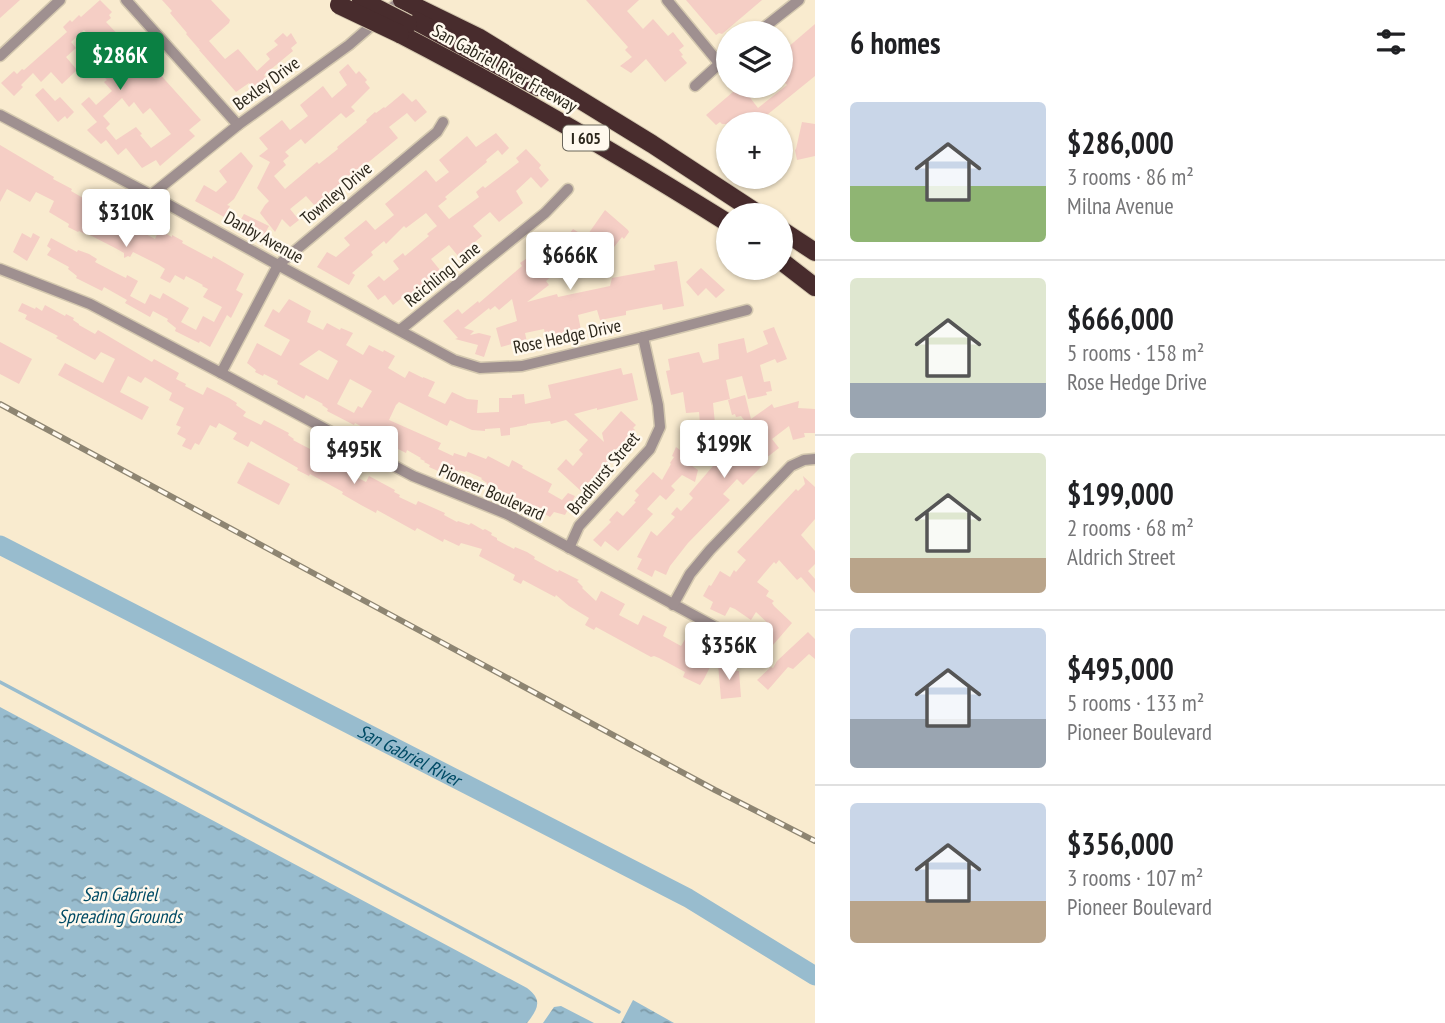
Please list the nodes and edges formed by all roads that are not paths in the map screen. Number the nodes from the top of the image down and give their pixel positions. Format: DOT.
graph roads {
  1 [pos="60,0"];
  2 [pos="126,0"];
  3 [pos="361,0"];
  4 [pos="375,0"];
  5 [pos="402,0"];
  6 [pos="667,0"];
  7 [pos="799,0"];
  8 [pos="334,2"];
  9 [pos="772,21"];
  10 [pos="412,22"];
  11 [pos="716,51"];
  12 [pos="0,56"];
  13 [pos="716,66"];
  14 [pos="695,86"];
  15 [pos="0,115"];
  16 [pos="443,122"];
  17 [pos="237,125"];
  18 [pos="569,189"];
  19 [pos="151,195"];
  20 [pos="742,203"];
  21 [pos="716,216"];
  22 [pos="793,238"];
  23 [pos="815,252"];
  24 [pos="278,265"];
  25 [pos="0,269"];
  26 [pos="793,270"];
  27 [pos="815,287"];
  28 [pos="747,310"];
  29 [pos="400,330"];
  30 [pos="643,337"];
  31 [pos="221,373"];
  32 [pos="815,459"];
  33 [pos="569,548"];
  34 [pos="673,605"];
  35 [pos="741,642"];
  1 -- 12 [label="street"];
  2 -- 17 [label="street"];
  3 -- 10 [label="highway, bridge"];
  4 -- 10 [label="highway"];
  5 -- 10 [label="highway, San Gabriel River Freeway / I 605"];
  5 -- 17 [label="street, Bexley Drive"];
  6 -- 11 [label="street"];
  7 -- 9 [label="street"];
  8 -- 10 [label="highway, San Gabriel River Freeway / I 605, bridge"];
  10 -- 20 [label="highway"];
  10 -- 21 [label="highway, San Gabriel River Freeway / I 605"];
  13 -- 14 [label="street"];
  15 -- 19 [label="street, Danby Avenue"];
  16 -- 24 [label="street, Townley Drive"];
  17 -- 19 [label="street, Bexley Drive"];
  18 -- 29 [label="street, Reichling Lane"];
  19 -- 24 [label="street, Danby Avenue"];
  22 -- 23 [label="highway"];
  24 -- 29 [label="street, Danby Avenue"];
  24 -- 31 [label="street, Townley Drive"];
  25 -- 31 [label="street, Pioneer Boulevard"];
  26 -- 27 [label="highway"];
  28 -- 30 [label="street, Rose Hedge Drive"];
  29 -- 30 [label="street, Rose Hedge Drive"];
  30 -- 33 [label="street, Bradhurst Street"];
  31 -- 33 [label="street, Pioneer Boulevard"];
  32 -- 34 [label="street"];
  33 -- 34 [label="street, Pioneer Boulevard"];
  34 -- 35 [label="street, Pioneer Boulevard"];
}
